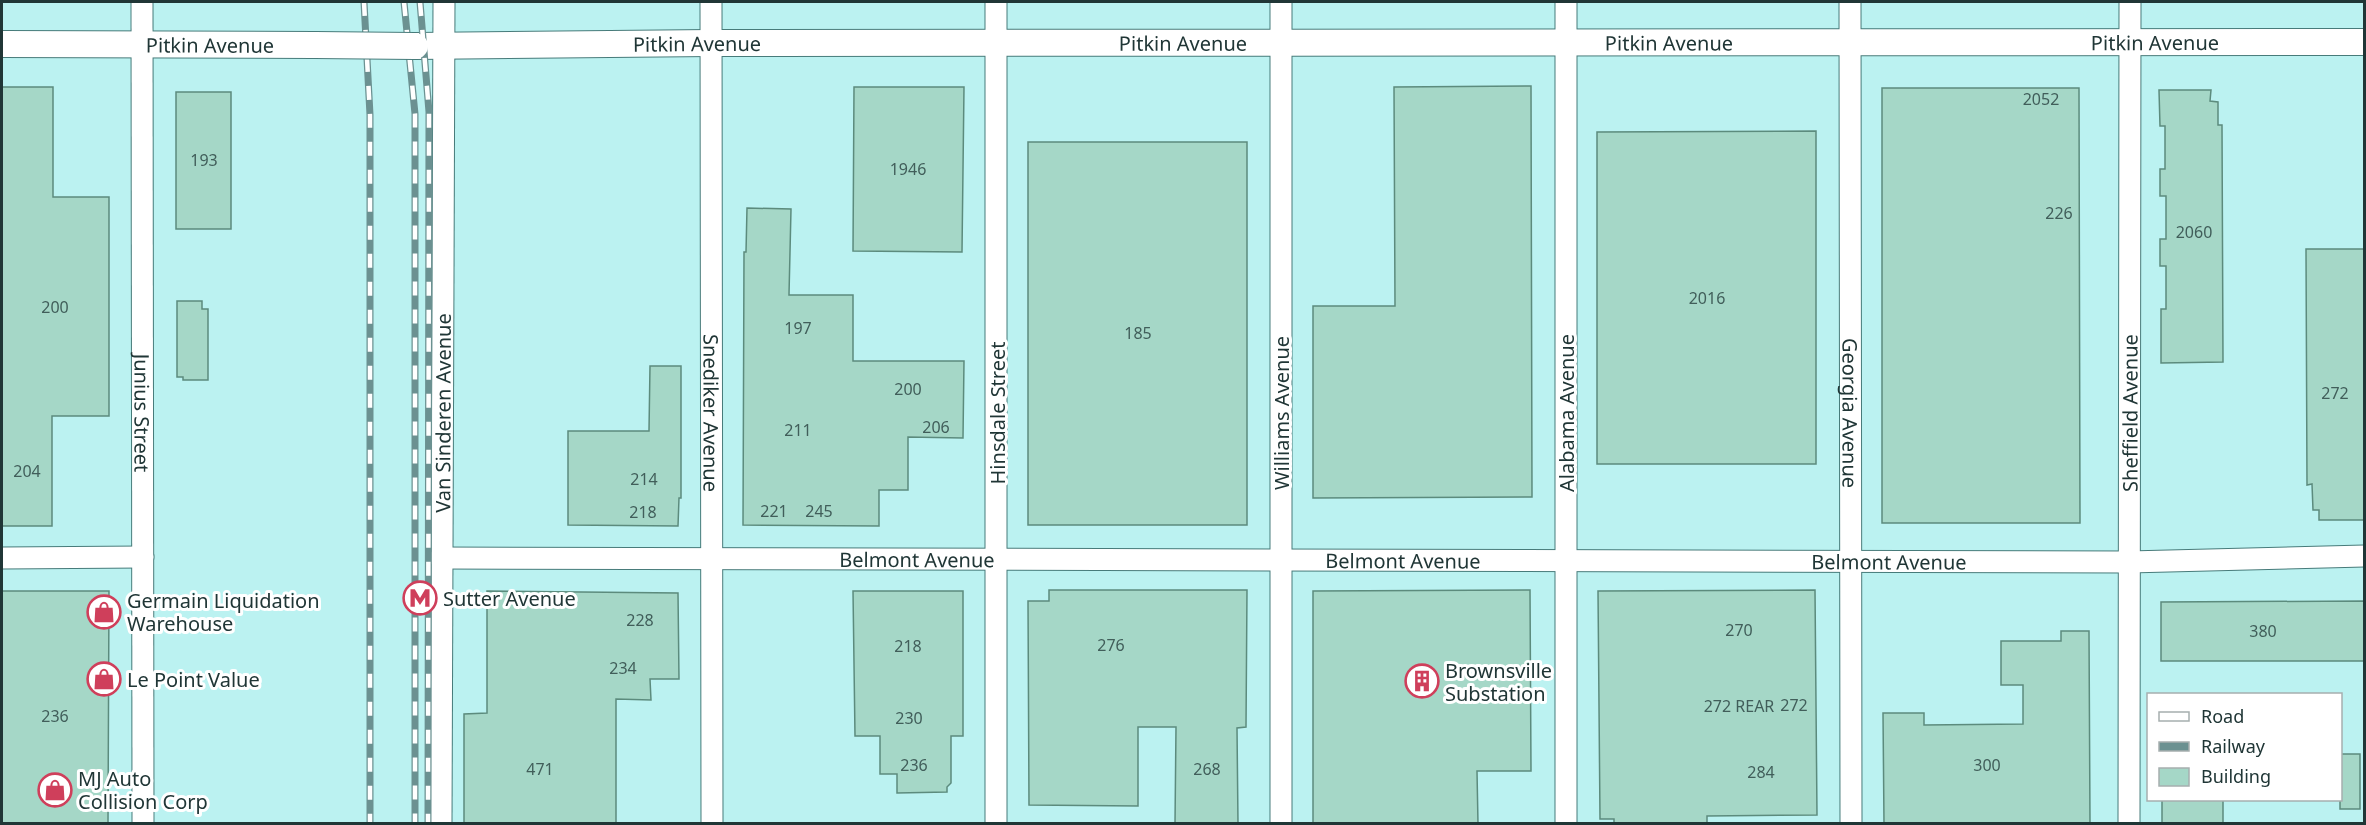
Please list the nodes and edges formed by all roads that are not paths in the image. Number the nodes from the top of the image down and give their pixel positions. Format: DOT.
graph roads {
  1 [pos="142,2"];
  2 [pos="444,2"];
  3 [pos="711,2"];
  4 [pos="996,2"];
  5 [pos="1281,2"];
  6 [pos="1566,2"];
  7 [pos="1850,2"];
  8 [pos="2130,2"];
  9 [pos="1566,42"];
  10 [pos="2364,42"];
  11 [pos="711,43"];
  12 [pos="996,43"];
  13 [pos="1281,43"];
  14 [pos="1850,43"];
  15 [pos="2130,43"];
  16 [pos="2,44"];
  17 [pos="143,44"];
  18 [pos="445,45"];
  19 [pos="2364,556"];
  20 [pos="143,557"];
  21 [pos="2,558"];
  22 [pos="440,558"];
  23 [pos="712,559"];
  24 [pos="996,559"];
  25 [pos="1281,560"];
  26 [pos="1566,561"];
  27 [pos="1850,562"];
  28 [pos="2129,562"];
  29 [pos="143,824"];
  30 [pos="441,824"];
  31 [pos="712,824"];
  32 [pos="996,824"];
  33 [pos="1281,824"];
  34 [pos="1566,824"];
  35 [pos="1851,824"];
  36 [pos="2129,824"];
  1 -- 17 [label="street, Junius Street"];
  2 -- 18 [label="street, Van Sinderen Avenue"];
  3 -- 11 [label="street, Snediker Avenue"];
  4 -- 12 [label="street, Hinsdale Street"];
  5 -- 13 [label="street, Williams Avenue"];
  6 -- 9 [label="street, Alabama Avenue"];
  7 -- 14 [label="street, Georgia Avenue"];
  8 -- 15 [label="street, Sheffield Avenue"];
  9 -- 13 [label="street, Pitkin Avenue"];
  9 -- 14 [label="street, Pitkin Avenue"];
  9 -- 26 [label="street, Alabama Avenue"];
  10 -- 15 [label="street, Pitkin Avenue"];
  11 -- 12 [label="street, Pitkin Avenue"];
  11 -- 18 [label="street, Pitkin Avenue"];
  11 -- 23 [label="street, Snediker Avenue"];
  12 -- 13 [label="street, Pitkin Avenue"];
  12 -- 24 [label="street, Hinsdale Street"];
  13 -- 25 [label="street, Williams Avenue"];
  14 -- 15 [label="street, Pitkin Avenue"];
  14 -- 27 [label="street, Georgia Avenue"];
  15 -- 28 [label="street, Sheffield Avenue"];
  16 -- 17 [label="street, Pitkin Avenue"];
  17 -- 18 [label="street, Pitkin Avenue, bridge"];
  17 -- 20 [label="street, Junius Street"];
  18 -- 22 [label="street, Van Sinderen Avenue"];
  19 -- 28 [label="street, Belmont Avenue"];
  20 -- 21 [label="street"];
  20 -- 29 [label="street, Junius Street"];
  22 -- 23 [label="street, Belmont Avenue"];
  22 -- 30 [label="street, Van Sinderen Avenue"];
  23 -- 24 [label="street, Belmont Avenue"];
  23 -- 31 [label="street, Snediker Avenue"];
  24 -- 25 [label="street, Belmont Avenue"];
  24 -- 32 [label="street, Hinsdale Street"];
  25 -- 26 [label="street, Belmont Avenue"];
  25 -- 33 [label="street, Williams Avenue"];
  26 -- 27 [label="street, Belmont Avenue"];
  26 -- 34 [label="street, Alabama Avenue"];
  27 -- 28 [label="street, Belmont Avenue"];
  27 -- 35 [label="street, Georgia Avenue"];
  28 -- 36 [label="street, Sheffield Avenue"];
}
